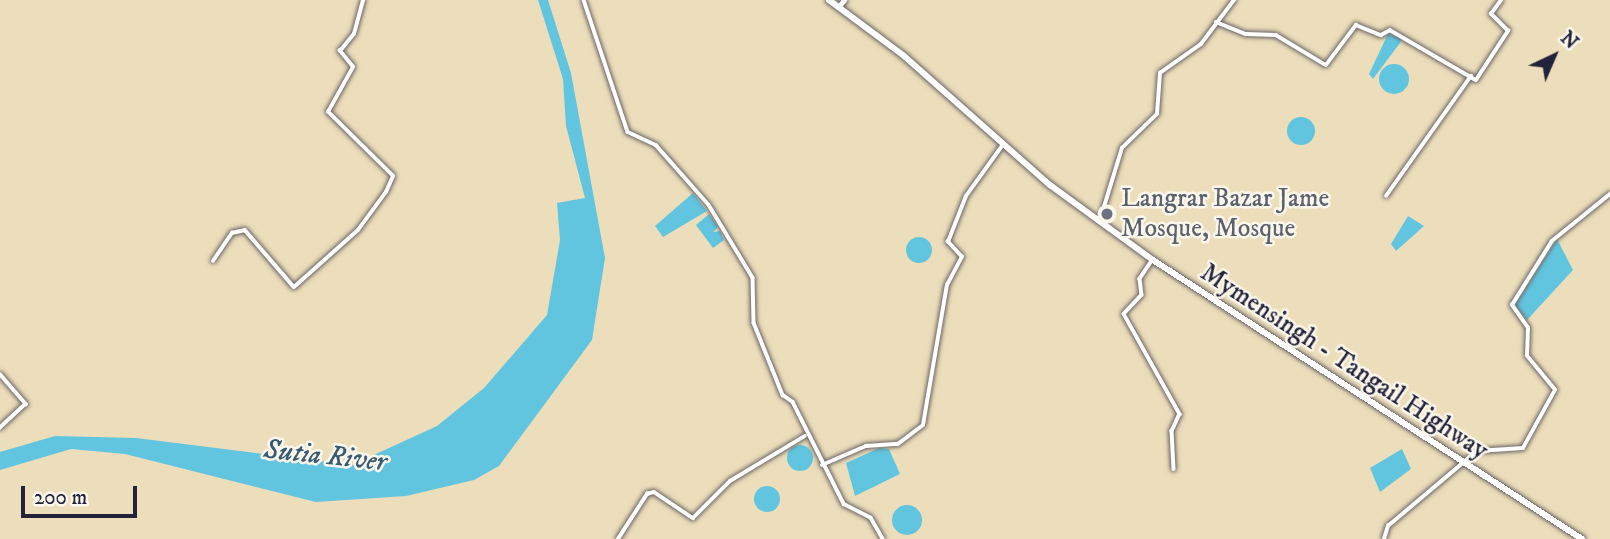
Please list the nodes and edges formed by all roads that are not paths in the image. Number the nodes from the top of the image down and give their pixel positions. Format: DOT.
graph roads {
  1 [pos="363,0"];
  2 [pos="584,0"];
  3 [pos="829,0"];
  4 [pos="1234,0"];
  5 [pos="1501,0"];
  6 [pos="841,3"];
  7 [pos="1216,22"];
  8 [pos="1471,76"];
  9 [pos="1002,146"];
  10 [pos="1610,194"];
  11 [pos="1386,195"];
  12 [pos="1100,220"];
  13 [pos="1153,260"];
  14 [pos="214,261"];
  15 [pos="0,374"];
  16 [pos="0,428"];
  17 [pos="805,436"];
  18 [pos="822,466"];
  19 [pos="1465,466"];
  20 [pos="1174,469"];
  21 [pos="618,539"];
  22 [pos="883,539"];
  23 [pos="1384,539"];
  24 [pos="1582,539"];
  1 -- 14 [label="street"];
  2 -- 17 [label="street"];
  3 -- 6 [label="highway, Mymensingh - Tangail Highway"];
  4 -- 7 [label="street"];
  5 -- 8 [label="street"];
  6 -- 9 [label="highway, Mymensingh - Tangail Highway"];
  7 -- 8 [label="street"];
  7 -- 12 [label="street"];
  8 -- 11 [label="street"];
  9 -- 12 [label="highway, Mymensingh - Tangail Highway"];
  9 -- 18 [label="street"];
  10 -- 19 [label="street"];
  12 -- 13 [label="highway, Mymensingh - Tangail Highway"];
  13 -- 19 [label="highway, Mymensingh - Tangail Highway"];
  13 -- 20 [label="street"];
  15 -- 16 [label="street"];
  17 -- 18 [label="street"];
  17 -- 21 [label="street"];
  18 -- 22 [label="street"];
  19 -- 23 [label="street"];
  19 -- 24 [label="highway, Mymensingh - Tangail Highway"];
}
